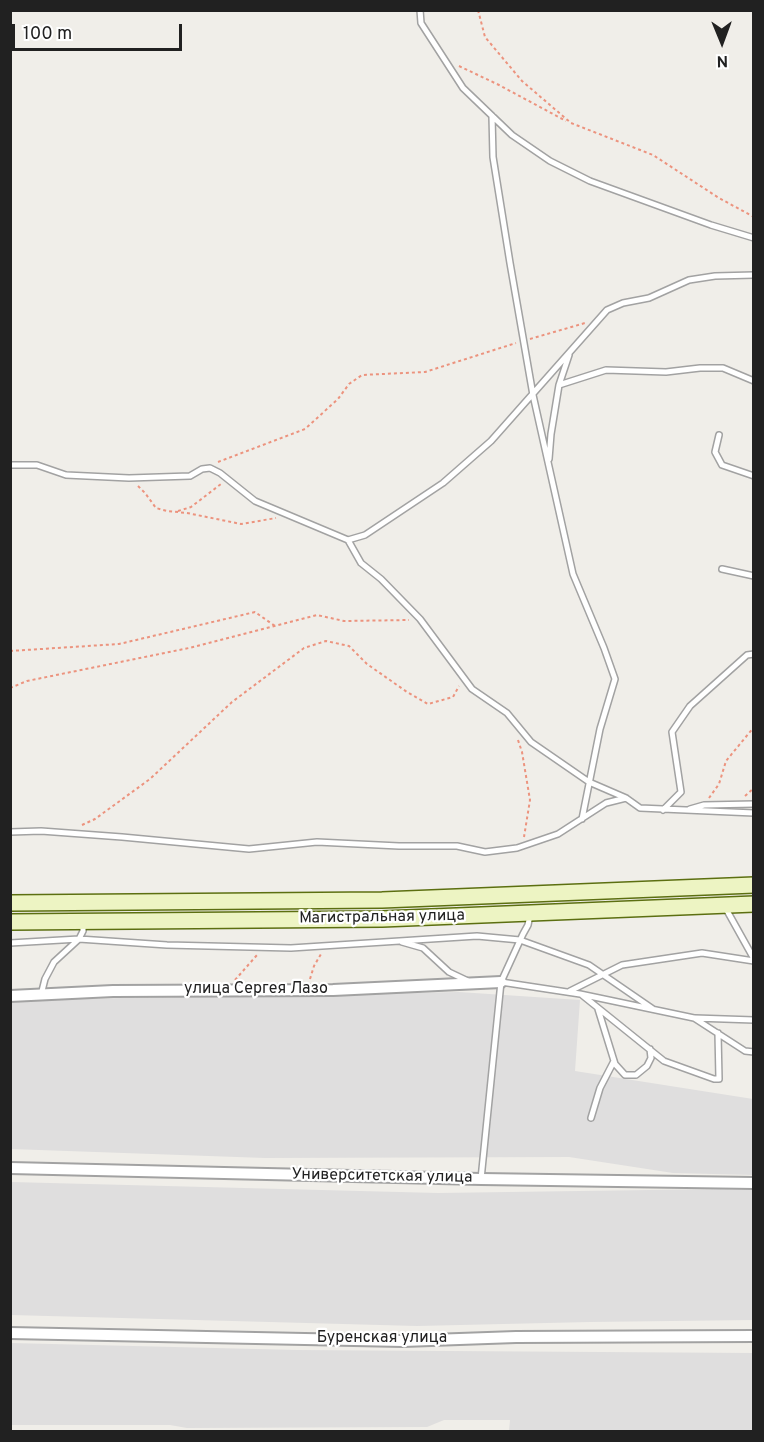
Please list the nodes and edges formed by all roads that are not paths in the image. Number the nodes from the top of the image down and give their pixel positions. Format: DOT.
graph roads {
  1 [pos="420,10"];
  2 [pos="492,116"];
  3 [pos="753,238"];
  4 [pos="753,275"];
  5 [pos="569,353"];
  6 [pos="753,381"];
  7 [pos="559,385"];
  8 [pos="533,395"];
  9 [pos="719,435"];
  10 [pos="10,465"];
  11 [pos="549,466"];
  12 [pos="753,476"];
  13 [pos="348,540"];
  14 [pos="722,569"];
  15 [pos="753,576"];
  16 [pos="753,654"];
  17 [pos="589,782"];
  18 [pos="626,798"];
  19 [pos="753,804"];
  20 [pos="663,810"];
  21 [pos="683,811"];
  22 [pos="753,813"];
  23 [pos="582,819"];
  24 [pos="10,832"];
  25 [pos="753,885"];
  26 [pos="10,903"];
  27 [pos="753,904"];
  28 [pos="725,905"];
  29 [pos="530,914"];
  30 [pos="10,922"];
  31 [pos="83,922"];
  32 [pos="79,939"];
  33 [pos="520,939"];
  34 [pos="398,940"];
  35 [pos="10,943"];
  36 [pos="753,960"];
  37 [pos="603,975"];
  38 [pos="501,982"];
  39 [pos="473,983"];
  40 [pos="569,992"];
  41 [pos="580,993"];
  42 [pos="41,995"];
  43 [pos="10,996"];
  44 [pos="597,1007"];
  45 [pos="653,1009"];
  46 [pos="694,1018"];
  47 [pos="753,1020"];
  48 [pos="718,1033"];
  49 [pos="650,1049"];
  50 [pos="753,1052"];
  51 [pos="614,1061"];
  52 [pos="591,1118"];
  53 [pos="10,1168"];
  54 [pos="481,1179"];
  55 [pos="753,1184"];
  56 [pos="10,1334"];
  57 [pos="753,1336"];
  1 -- 2 [label="lane"];
  2 -- 3 [label="lane"];
  2 -- 8 [label="lane"];
  4 -- 5 [label="lane"];
  5 -- 7 [label="lane"];
  5 -- 8 [label="lane"];
  6 -- 7 [label="lane"];
  7 -- 11 [label="lane"];
  8 -- 11 [label="lane"];
  8 -- 13 [label="lane"];
  9 -- 12 [label="lane"];
  10 -- 13 [label="lane"];
  11 -- 17 [label="lane"];
  13 -- 17 [label="lane"];
  14 -- 15 [label="lane"];
  16 -- 20 [label="lane"];
  17 -- 18 [label="lane"];
  17 -- 23 [label="lane"];
  18 -- 20 [label="lane"];
  18 -- 23 [label="lane"];
  19 -- 21 [label="lane"];
  20 -- 21 [label="lane"];
  21 -- 22 [label="lane"];
  23 -- 24 [label="lane"];
  25 -- 26 [label="main road, Магистральная улица"];
  27 -- 28 [label="main road, Магистральная улица"];
  28 -- 29 [label="main road, Магистральная улица"];
  28 -- 36 [label="lane"];
  29 -- 31 [label="main road, Магистральная улица"];
  29 -- 33 [label="lane"];
  30 -- 31 [label="main road, Магистральная улица"];
  31 -- 32 [label="lane"];
  32 -- 34 [label="lane"];
  32 -- 35 [label="lane"];
  32 -- 42 [label="lane"];
  33 -- 34 [label="lane"];
  33 -- 37 [label="lane"];
  33 -- 38 [label="lane"];
  34 -- 39 [label="lane"];
  36 -- 37 [label="lane"];
  37 -- 40 [label="lane"];
  37 -- 45 [label="lane"];
  38 -- 39 [label="street, улица Сергея Лазо"];
  38 -- 40 [label="lane"];
  38 -- 54 [label="lane"];
  39 -- 42 [label="street, улица Сергея Лазо"];
  40 -- 41 [label="lane"];
  41 -- 44 [label="lane"];
  41 -- 45 [label="lane"];
  42 -- 43 [label="street, улица Сергея Лазо"];
  44 -- 49 [label="lane"];
  44 -- 51 [label="lane"];
  45 -- 46 [label="lane"];
  46 -- 47 [label="lane"];
  46 -- 48 [label="lane"];
  48 -- 49 [label="lane"];
  48 -- 50 [label="lane"];
  49 -- 51 [label="lane"];
  51 -- 52 [label="lane"];
  53 -- 54 [label="street, Университетская улица"];
  54 -- 55 [label="street, Университетская улица"];
  56 -- 57 [label="street, Буренская улица"];
}
